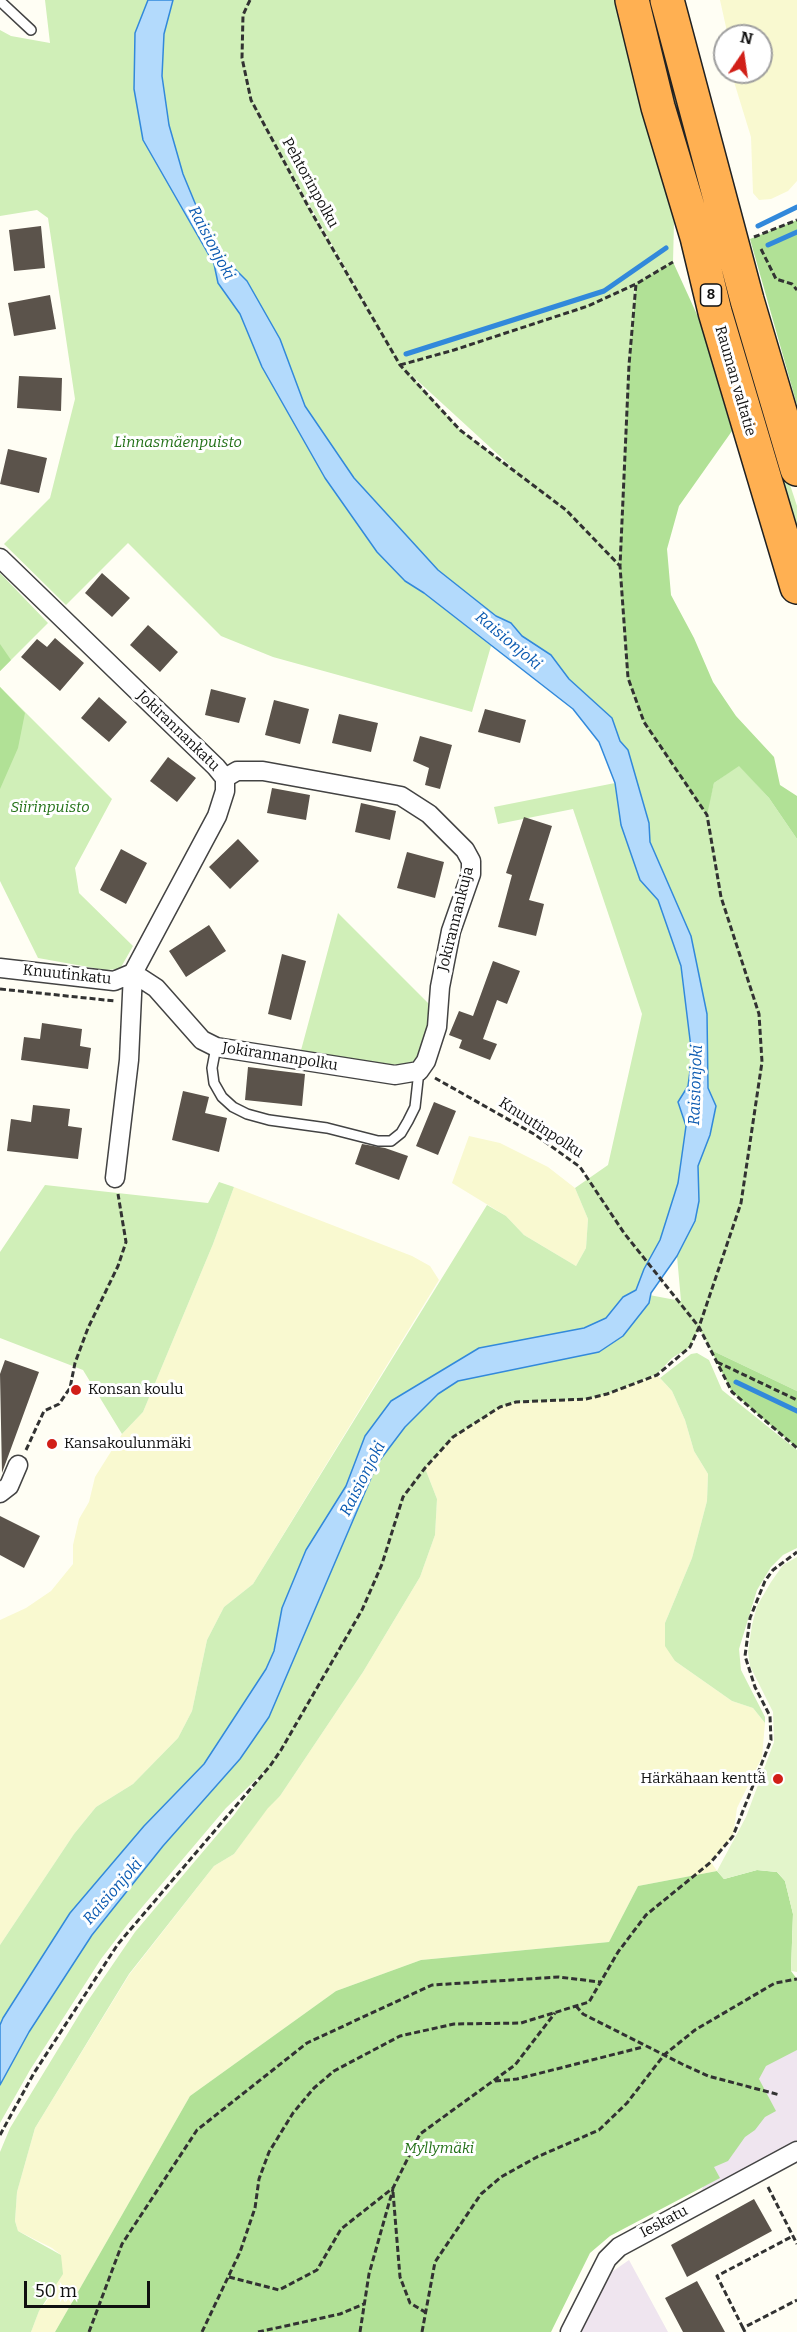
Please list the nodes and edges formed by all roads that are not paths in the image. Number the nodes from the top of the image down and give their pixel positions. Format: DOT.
graph roads {
  1 [pos="632,0"];
  2 [pos="667,0"];
  3 [pos="0,2"];
  4 [pos="31,30"];
  5 [pos="797,469"];
  6 [pos="0,558"];
  7 [pos="797,587"];
  8 [pos="225,778"];
  9 [pos="0,968"];
  10 [pos="133,973"];
  11 [pos="216,1047"];
  12 [pos="419,1071"];
  13 [pos="115,1178"];
  14 [pos="18,1464"];
  15 [pos="0,1493"];
  16 [pos="797,2151"];
  17 [pos="570,2332"];
  1 -- 7 [label="highway, Rauman valtatie / 8"];
  2 -- 5 [label="highway, 8"];
  3 -- 4 [label="lane"];
  6 -- 8 [label="street, Jokirannankatu"];
  8 -- 10 [label="street, Jokirannankatu"];
  8 -- 12 [label="street, Jokirannankuja"];
  9 -- 10 [label="street, Knuutinkatu"];
  10 -- 11 [label="street, Jokirannanpolku"];
  10 -- 13 [label="street"];
  11 -- 12 [label="street, Jokirannanpolku"];
  11 -- 12 [label="lane"];
  14 -- 15 [label="street"];
  16 -- 17 [label="street, Ieskatu"];
}
